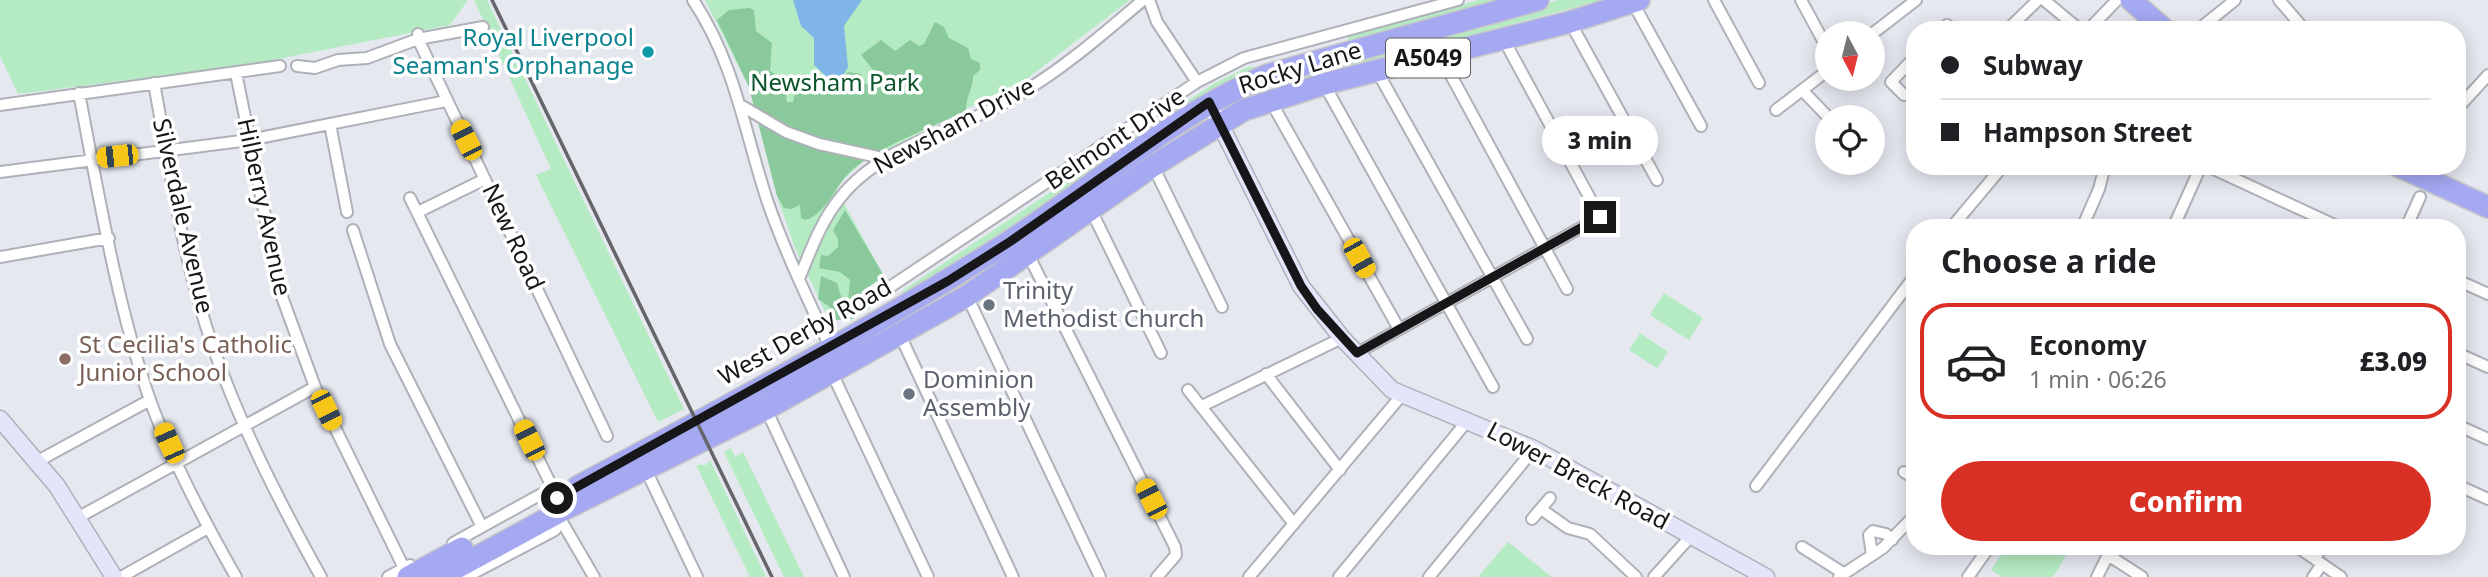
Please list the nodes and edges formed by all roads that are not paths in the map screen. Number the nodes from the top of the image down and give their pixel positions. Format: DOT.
graph roads {
  1 [pos="693,0"];
  2 [pos="1143,0"];
  3 [pos="1149,0"];
  4 [pos="1458,0"];
  5 [pos="1538,0"];
  6 [pos="1714,0"];
  7 [pos="1801,0"];
  8 [pos="1916,0"];
  9 [pos="2038,0"];
  10 [pos="2044,0"];
  11 [pos="2117,0"];
  12 [pos="2131,0"];
  13 [pos="2235,0"];
  14 [pos="2279,0"];
  15 [pos="1636,2"];
  16 [pos="2016,21"];
  17 [pos="2069,21"];
  18 [pos="2097,21"];
  19 [pos="2155,21"];
  20 [pos="2209,21"];
  21 [pos="2297,21"];
  22 [pos="1570,22"];
  23 [pos="1885,24"];
  24 [pos="484,26"];
  25 [pos="1815,26"];
  26 [pos="418,37"];
  27 [pos="1503,38"];
  28 [pos="1440,55"];
  29 [pos="279,66"];
  30 [pos="297,66"];
  31 [pos="1906,66"];
  32 [pos="1377,71"];
  33 [pos="236,73"];
  34 [pos="2488,75"];
  35 [pos="1815,80"];
  36 [pos="1197,82"];
  37 [pos="154,83"];
  38 [pos="1759,83"];
  39 [pos="1324,84"];
  40 [pos="1802,90"];
  41 [pos="79,93"];
  42 [pos="1904,95"];
  43 [pos="2466,99"];
  44 [pos="1270,100"];
  45 [pos="446,101"];
  46 [pos="1209,102"];
  47 [pos="0,105"];
  48 [pos="1816,105"];
  49 [pos="742,106"];
  50 [pos="1776,110"];
  51 [pos="330,124"];
  52 [pos="1220,124"];
  53 [pos="1701,126"];
  54 [pos="249,140"];
  55 [pos="166,150"];
  56 [pos="92,159"];
  57 [pos="887,159"];
  58 [pos="1153,166"];
  59 [pos="0,172"];
  60 [pos="1995,175"];
  61 [pos="2103,175"];
  62 [pos="2198,175"];
  63 [pos="2227,175"];
  64 [pos="2418,175"];
  65 [pos="485,179"];
  66 [pos="1657,180"];
  67 [pos="2420,197"];
  68 [pos="410,198"];
  69 [pos="2488,206"];
  70 [pos="1091,210"];
  71 [pos="347,212"];
  72 [pos="418,212"];
  73 [pos="1959,219"];
  74 [pos="2086,219"];
  75 [pos="2178,219"];
  76 [pos="2322,219"];
  77 [pos="2410,219"];
  78 [pos="353,230"];
  79 [pos="109,238"];
  80 [pos="1544,249"];
  81 [pos="1028,254"];
  82 [pos="0,257"];
  83 [pos="1492,278"];
  84 [pos="799,279"];
  85 [pos="2466,284"];
  86 [pos="1906,288"];
  87 [pos="1567,289"];
  88 [pos="2488,294"];
  89 [pos="967,296"];
  90 [pos="872,299"];
  91 [pos="1446,303"];
  92 [pos="1222,307"];
  93 [pos="1399,329"];
  94 [pos="900,335"];
  95 [pos="1342,338"];
  96 [pos="1527,339"];
  97 [pos="830,348"];
  98 [pos="1357,353"];
  99 [pos="1161,354"];
  100 [pos="2466,357"];
  101 [pos="2488,367"];
  102 [pos="832,373"];
  103 [pos="1266,374"];
  104 [pos="315,387"];
  105 [pos="1493,387"];
  106 [pos="1188,390"];
  107 [pos="1401,396"];
  108 [pos="150,400"];
  109 [pos="1202,406"];
  110 [pos="766,409"];
  111 [pos="0,419"];
  112 [pos="1468,420"];
  113 [pos="244,427"];
  114 [pos="2466,429"];
  115 [pos="607,436"];
  116 [pos="2488,439"];
  117 [pos="1534,449"];
  118 [pos="37,461"];
  119 [pos="178,465"];
  120 [pos="645,468"];
  121 [pos="1340,470"];
  122 [pos="1756,486"];
  123 [pos="2466,489"];
  124 [pos="1550,498"];
  125 [pos="2488,499"];
  126 [pos="560,504"];
  127 [pos="1541,509"];
  128 [pos="79,517"];
  129 [pos="1532,519"];
  130 [pos="1294,524"];
  131 [pos="1906,525"];
  132 [pos="482,527"];
  133 [pos="208,528"];
  134 [pos="1691,536"];
  135 [pos="1892,540"];
  136 [pos="1802,547"];
  137 [pos="1872,555"];
  138 [pos="1984,555"];
  139 [pos="2309,555"];
  140 [pos="2320,555"];
  141 [pos="2318,561"];
  142 [pos="406,573"];
  143 [pos="1844,573"];
  144 [pos="114,577"];
  145 [pos="121,577"];
  146 [pos="236,577"];
  147 [pos="321,577"];
  148 [pos="388,577"];
  149 [pos="440,577"];
  150 [pos="466,577"];
  151 [pos="594,577"];
  152 [pos="697,577"];
  153 [pos="844,577"];
  154 [pos="928,577"];
  155 [pos="1013,577"];
  156 [pos="1100,577"];
  157 [pos="1157,577"];
  158 [pos="1249,577"];
  159 [pos="1339,577"];
  160 [pos="1429,577"];
  161 [pos="1636,577"];
  162 [pos="1654,577"];
  163 [pos="1766,577"];
  164 [pos="1859,577"];
  165 [pos="1968,577"];
  166 [pos="2097,577"];
  167 [pos="2142,577"];
  168 [pos="2313,577"];
  169 [pos="2341,577"];
  1 -- 49 [label="street"];
  2 -- 57 [label="street, Newsham Drive"];
  3 -- 36 [label="street"];
  4 -- 36 [label="street, Belmont Drive"];
  5 -- 46 [label="highway, Rocky Lane / A5049"];
  6 -- 38 [label="street"];
  7 -- 25 [label="street"];
  8 -- 23 [label="street"];
  9 -- 16 [label="street"];
  10 -- 17 [label="street"];
  11 -- 18 [label="street"];
  12 -- 19 [label="highway"];
  13 -- 20 [label="street"];
  14 -- 21 [label="street"];
  15 -- 22 [label="highway, Rocky Lane / A5049"];
  15 -- 53 [label="street"];
  22 -- 27 [label="highway, Rocky Lane / A5049"];
  22 -- 66 [label="street"];
  24 -- 26 [label="street"];
  26 -- 30 [label="street"];
  26 -- 45 [label="street, New Road"];
  27 -- 28 [label="highway, Rocky Lane / A5049"];
  27 -- 80 [label="street"];
  28 -- 32 [label="highway, Rocky Lane / A5049"];
  28 -- 80 [label="street"];
  29 -- 33 [label="street"];
  31 -- 42 [label="street"];
  32 -- 39 [label="highway, Rocky Lane / A5049"];
  32 -- 83 [label="street"];
  33 -- 37 [label="street"];
  33 -- 54 [label="street, Hilberry Avenue"];
  34 -- 43 [label="street"];
  35 -- 40 [label="street"];
  36 -- 90 [label="street, Belmont Drive"];
  37 -- 41 [label="street"];
  37 -- 55 [label="street, Silverdale Avenue"];
  39 -- 44 [label="highway, Rocky Lane / A5049"];
  39 -- 91 [label="street"];
  40 -- 48 [label="street"];
  40 -- 50 [label="street"];
  41 -- 47 [label="street"];
  41 -- 56 [label="street"];
  44 -- 52 [label="highway, Rocky Lane / A5049"];
  44 -- 93 [label="street"];
  45 -- 51 [label="street"];
  45 -- 65 [label="street, New Road"];
  46 -- 52 [label="street, Lower Breck Road"];
  46 -- 97 [label="highway, West Derby Road / A5049"];
  49 -- 57 [label="street"];
  49 -- 84 [label="street"];
  51 -- 54 [label="street"];
  51 -- 71 [label="street"];
  52 -- 58 [label="highway, West Derby Road / A5049"];
  52 -- 95 [label="street, Lower Breck Road"];
  54 -- 55 [label="street"];
  54 -- 104 [label="street, Hilberry Avenue"];
  55 -- 56 [label="street"];
  55 -- 113 [label="street, Silverdale Avenue"];
  56 -- 59 [label="street"];
  56 -- 79 [label="street"];
  57 -- 84 [label="street, Newsham Drive"];
  58 -- 70 [label="highway, West Derby Road / A5049"];
  58 -- 92 [label="street"];
  60 -- 73 [label="street"];
  61 -- 74 [label="street"];
  62 -- 75 [label="street"];
  63 -- 76 [label="street"];
  64 -- 69 [label="highway"];
  65 -- 72 [label="street"];
  65 -- 115 [label="street, New Road"];
  67 -- 77 [label="street"];
  68 -- 72 [label="street"];
  70 -- 81 [label="highway, West Derby Road / A5049"];
  70 -- 99 [label="street"];
  72 -- 126 [label="street"];
  78 -- 132 [label="street"];
  79 -- 82 [label="street"];
  79 -- 108 [label="street"];
  80 -- 83 [label="street"];
  80 -- 87 [label="street"];
  81 -- 89 [label="highway, West Derby Road / A5049"];
  81 -- 157 [label="street"];
  83 -- 91 [label="street"];
  83 -- 96 [label="street"];
  84 -- 97 [label="street"];
  85 -- 88 [label="street"];
  86 -- 122 [label="street"];
  89 -- 94 [label="highway, West Derby Road / A5049"];
  89 -- 156 [label="street"];
  91 -- 93 [label="street"];
  91 -- 105 [label="street"];
  93 -- 98 [label="street"];
  94 -- 102 [label="highway, West Derby Road / A5049"];
  94 -- 155 [label="street"];
  95 -- 98 [label="street, Lower Breck Road"];
  95 -- 103 [label="street"];
  97 -- 102 [label="highway"];
  97 -- 126 [label="highway, West Derby Road / A5049"];
  98 -- 107 [label="street, Lower Breck Road"];
  100 -- 101 [label="street"];
  102 -- 110 [label="highway, West Derby Road / A5049"];
  102 -- 154 [label="street"];
  103 -- 109 [label="street"];
  103 -- 121 [label="street"];
  104 -- 113 [label="street"];
  104 -- 142 [label="street, Hilberry Avenue"];
  106 -- 109 [label="street"];
  107 -- 112 [label="street, Lower Breck Road"];
  107 -- 121 [label="street"];
  108 -- 118 [label="street"];
  108 -- 119 [label="street"];
  109 -- 130 [label="street"];
  110 -- 120 [label="highway, West Derby Road / A5049"];
  110 -- 153 [label="street"];
  111 -- 118 [label="street"];
  112 -- 117 [label="street, Lower Breck Road"];
  112 -- 159 [label="street"];
  113 -- 119 [label="street"];
  113 -- 147 [label="street, Silverdale Avenue"];
  114 -- 116 [label="street"];
  117 -- 134 [label="street, Lower Breck Road"];
  117 -- 160 [label="street"];
  118 -- 128 [label="street"];
  119 -- 128 [label="street"];
  119 -- 133 [label="street"];
  120 -- 126 [label="highway, West Derby Road / A5049"];
  120 -- 152 [label="street"];
  121 -- 130 [label="street"];
  123 -- 125 [label="street"];
  124 -- 127 [label="street"];
  126 -- 132 [label="street"];
  126 -- 142 [label="highway, West Derby Road / A5049"];
  126 -- 149 [label="highway, West Derby Road / A5049"];
  126 -- 150 [label="street, West Derby Road"];
  126 -- 151 [label="street"];
  127 -- 129 [label="street"];
  127 -- 161 [label="street"];
  128 -- 144 [label="street"];
  130 -- 158 [label="street"];
  131 -- 135 [label="street"];
  132 -- 142 [label="street"];
  133 -- 145 [label="street"];
  133 -- 146 [label="street"];
  134 -- 162 [label="street"];
  134 -- 163 [label="street, Lower Breck Road"];
  135 -- 137 [label="street"];
  135 -- 137 [label="street"];
  136 -- 143 [label="street"];
  137 -- 143 [label="street"];
  138 -- 165 [label="street"];
  139 -- 141 [label="street"];
  140 -- 141 [label="street"];
  141 -- 168 [label="street"];
  141 -- 169 [label="street"];
  142 -- 148 [label="street"];
  143 -- 164 [label="street"];
  166 -- 167 [label="street"];
}
